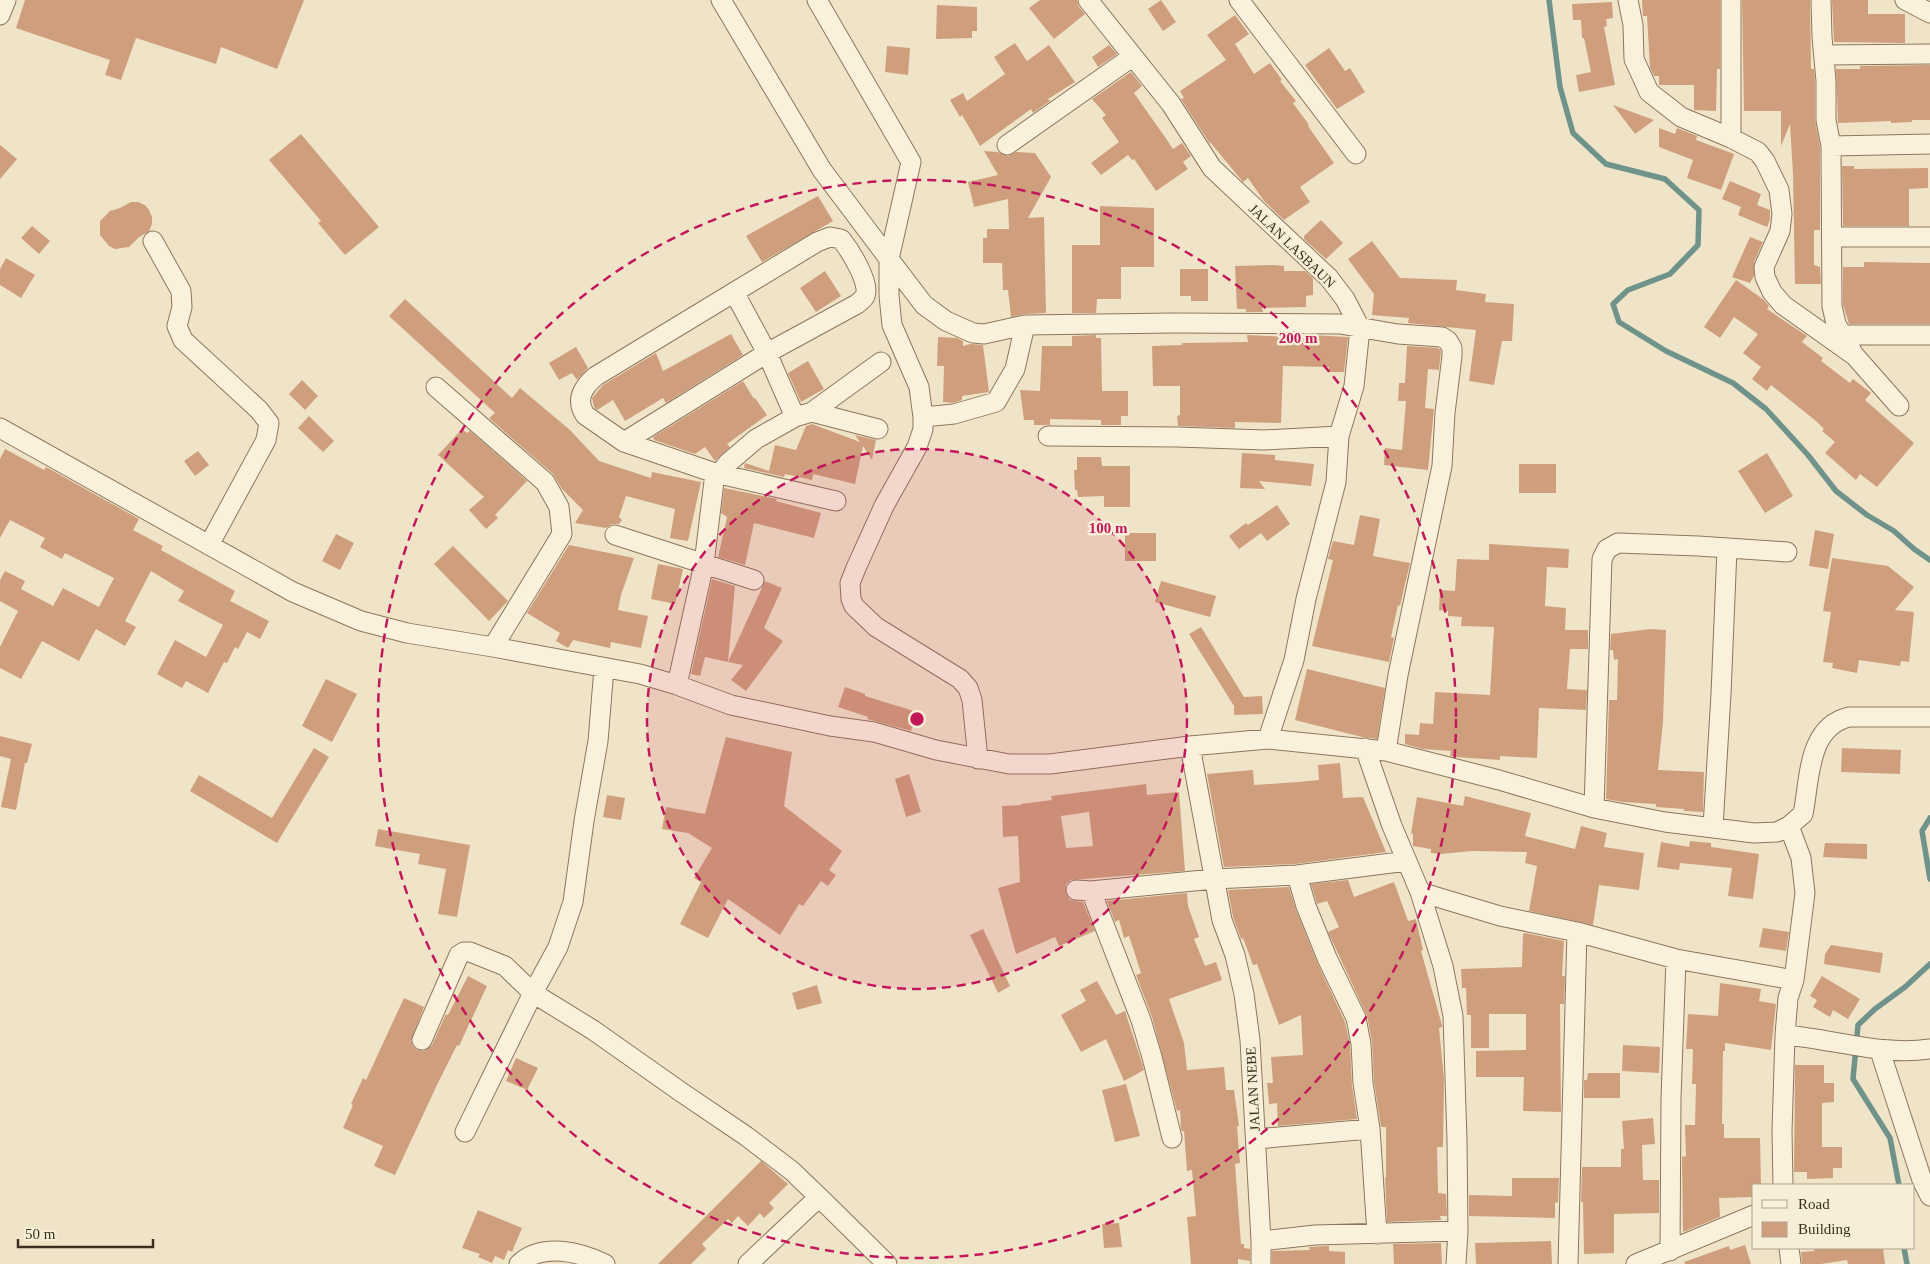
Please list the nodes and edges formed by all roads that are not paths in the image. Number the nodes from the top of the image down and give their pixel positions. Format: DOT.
graph roads {
  1 [pos="6,0"];
  2 [pos="722,0"];
  3 [pos="817,0"];
  4 [pos="1088,0"];
  5 [pos="1239,0"];
  6 [pos="1628,0"];
  7 [pos="1731,0"];
  8 [pos="1821,0"];
  9 [pos="1905,0"];
  10 [pos="1930,13"];
  11 [pos="0,15"];
  12 [pos="1930,54"];
  13 [pos="1825,55"];
  14 [pos="1132,57"];
  15 [pos="1731,138"];
  16 [pos="1930,144"];
  17 [pos="1007,145"];
  18 [pos="1831,146"];
  19 [pos="1356,154"];
  20 [pos="1832,236"];
  21 [pos="1930,238"];
  22 [pos="153,241"];
  23 [pos="889,259"];
  24 [pos="734,292"];
  25 [pos="1025,325"];
  26 [pos="1360,328"];
  27 [pos="1843,335"];
  28 [pos="1930,335"];
  29 [pos="767,353"];
  30 [pos="1855,356"];
  31 [pos="881,362"];
  32 [pos="436,387"];
  33 [pos="1899,406"];
  34 [pos="804,414"];
  35 [pos="924,417"];
  36 [pos="0,428"];
  37 [pos="878,429"];
  38 [pos="1048,436"];
  39 [pos="1339,436"];
  40 [pos="624,442"];
  41 [pos="714,472"];
  42 [pos="836,501"];
  43 [pos="615,535"];
  44 [pos="209,545"];
  45 [pos="1727,549"];
  46 [pos="1787,552"];
  47 [pos="704,564"];
  48 [pos="754,580"];
  49 [pos="493,647"];
  50 [pos="604,668"];
  51 [pos="677,685"];
  52 [pos="1930,717"];
  53 [pos="1268,739"];
  54 [pos="1190,746"];
  55 [pos="1365,748"];
  56 [pos="1386,751"];
  57 [pos="978,759"];
  58 [pos="1594,808"];
  59 [pos="1790,826"];
  60 [pos="1713,827"];
  61 [pos="1407,861"];
  62 [pos="1297,875"];
  63 [pos="1214,879"];
  64 [pos="1420,892"];
  65 [pos="1577,932"];
  66 [pos="1676,959"];
  67 [pos="1794,980"];
  68 [pos="533,993"];
  69 [pos="1785,1035"];
  70 [pos="422,1040"];
  71 [pos="1872,1049"];
  72 [pos="1930,1049"];
  73 [pos="1370,1130"];
  74 [pos="465,1132"];
  75 [pos="1172,1138"];
  76 [pos="1256,1139"];
  77 [pos="1783,1184"];
  78 [pos="1930,1196"];
  79 [pos="819,1198"];
  80 [pos="1752,1217"];
  81 [pos="1458,1231"];
  82 [pos="1377,1234"];
  83 [pos="1261,1241"];
  84 [pos="1789,1249"];
  85 [pos="1670,1251"];
  86 [pos="519,1264"];
  87 [pos="605,1264"];
  88 [pos="748,1264"];
  89 [pos="887,1264"];
  90 [pos="1261,1264"];
  91 [pos="1456,1264"];
  92 [pos="1568,1264"];
  93 [pos="1636,1264"];
  94 [pos="1791,1264"];
  1 -- 11 [label="street"];
  2 -- 23 [label="street"];
  3 -- 23 [label="street"];
  4 -- 14 [label="street, JALAN LASBAUN"];
  5 -- 19 [label="street"];
  6 -- 15 [label="street"];
  7 -- 15 [label="street"];
  8 -- 13 [label="street"];
  9 -- 10 [label="street"];
  12 -- 13 [label="street"];
  13 -- 18 [label="street"];
  14 -- 17 [label="street"];
  14 -- 26 [label="street, JALAN LASBAUN"];
  15 -- 30 [label="street"];
  16 -- 18 [label="street"];
  18 -- 20 [label="street"];
  20 -- 21 [label="street"];
  20 -- 27 [label="street"];
  22 -- 44 [label="street"];
  23 -- 25 [label="street"];
  23 -- 35 [label="street"];
  24 -- 29 [label="street"];
  24 -- 29 [label="street"];
  24 -- 40 [label="street"];
  25 -- 26 [label="street"];
  25 -- 35 [label="street"];
  26 -- 39 [label="street"];
  26 -- 56 [label="street"];
  27 -- 28 [label="street"];
  27 -- 30 [label="street"];
  29 -- 34 [label="street"];
  29 -- 40 [label="street"];
  30 -- 33 [label="street"];
  31 -- 34 [label="street"];
  32 -- 49 [label="street"];
  34 -- 37 [label="street"];
  34 -- 41 [label="street"];
  35 -- 57 [label="street"];
  36 -- 44 [label="street"];
  38 -- 39 [label="street"];
  39 -- 53 [label="street"];
  40 -- 41 [label="street"];
  41 -- 42 [label="street"];
  41 -- 47 [label="street"];
  43 -- 47 [label="street"];
  44 -- 49 [label="street"];
  45 -- 46 [label="street"];
  45 -- 58 [label="street"];
  45 -- 60 [label="street"];
  47 -- 48 [label="street"];
  47 -- 51 [label="street"];
  49 -- 50 [label="street"];
  50 -- 51 [label="street"];
  50 -- 68 [label="street"];
  51 -- 57 [label="street"];
  52 -- 59 [label="street"];
  53 -- 54 [label="street"];
  53 -- 55 [label="street"];
  54 -- 57 [label="street"];
  54 -- 63 [label="street, JALAN NEBE"];
  55 -- 56 [label="street"];
  55 -- 61 [label="street"];
  56 -- 58 [label="street"];
  58 -- 60 [label="street"];
  59 -- 60 [label="street"];
  59 -- 67 [label="street"];
  61 -- 62 [label="street"];
  61 -- 64 [label="street"];
  62 -- 63 [label="street"];
  62 -- 73 [label="street"];
  63 -- 75 [label="street"];
  63 -- 76 [label="street, JALAN NEBE"];
  64 -- 65 [label="street"];
  64 -- 81 [label="street"];
  65 -- 66 [label="street"];
  65 -- 92 [label="street"];
  66 -- 67 [label="street"];
  66 -- 85 [label="street"];
  67 -- 69 [label="street"];
  68 -- 70 [label="street"];
  68 -- 74 [label="street"];
  68 -- 79 [label="street"];
  69 -- 71 [label="street"];
  69 -- 77 [label="street"];
  71 -- 72 [label="street"];
  71 -- 78 [label="street"];
  73 -- 76 [label="street"];
  73 -- 82 [label="street"];
  76 -- 83 [label="street, JALAN NEBE"];
  79 -- 88 [label="street"];
  79 -- 89 [label="street"];
  80 -- 85 [label="street"];
  81 -- 82 [label="street"];
  81 -- 91 [label="street"];
  82 -- 83 [label="street"];
  83 -- 90 [label="street, JALAN NEBE"];
  84 -- 94 [label="street"];
  85 -- 93 [label="street"];
  86 -- 87 [label="street"];
}
